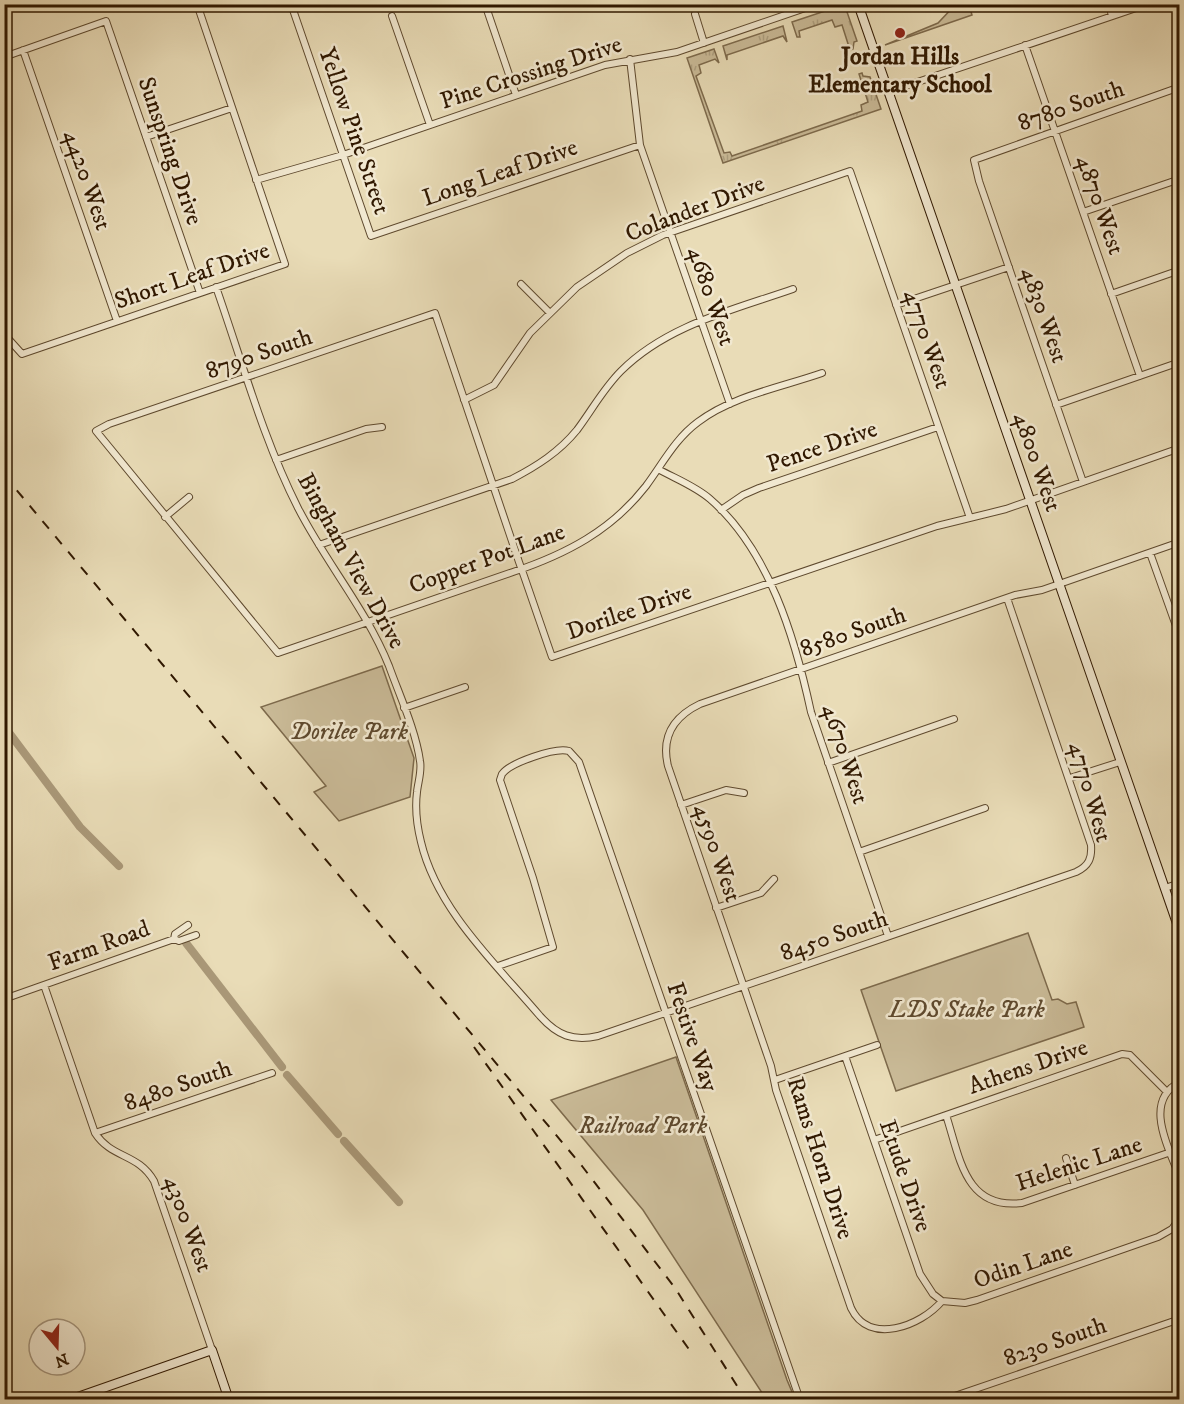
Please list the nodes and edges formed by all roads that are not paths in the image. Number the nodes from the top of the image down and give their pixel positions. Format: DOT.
graph roads {
  1 [pos="197,4"];
  2 [pos="291,4"];
  3 [pos="485,4"];
  4 [pos="792,4"];
  5 [pos="817,4"];
  6 [pos="858,4"];
  7 [pos="1109,4"];
  8 [pos="1148,4"];
  9 [pos="795,12"];
  10 [pos="695,14"];
  11 [pos="392,16"];
  12 [pos="1112,16"];
  13 [pos="704,43"];
  14 [pos="1025,45"];
  15 [pos="23,50"];
  16 [pos="4,57"];
  17 [pos="630,59"];
  18 [pos="1179,87"];
  19 [pos="888,92"];
  20 [pos="516,95"];
  21 [pos="232,108"];
  22 [pos="430,125"];
  23 [pos="1054,130"];
  24 [pos="146,137"];
  25 [pos="640,145"];
  26 [pos="343,155"];
  27 [pos="974,160"];
  28 [pos="850,171"];
  29 [pos="1179,179"];
  30 [pos="256,180"];
  31 [pos="1083,212"];
  32 [pos="670,233"];
  33 [pos="371,236"];
  34 [pos="1009,267"];
  35 [pos="1179,270"];
  36 [pos="520,284"];
  37 [pos="955,285"];
  38 [pos="216,287"];
  39 [pos="793,289"];
  40 [pos="200,293"];
  41 [pos="1111,294"];
  42 [pos="896,306"];
  43 [pos="549,312"];
  44 [pos="435,313"];
  45 [pos="117,321"];
  46 [pos="700,321"];
  47 [pos="4,333"];
  48 [pos="1179,362"];
  49 [pos="822,373"];
  50 [pos="1140,376"];
  51 [pos="248,377"];
  52 [pos="464,400"];
  53 [pos="730,404"];
  54 [pos="1056,405"];
  55 [pos="382,427"];
  56 [pos="938,427"];
  57 [pos="96,431"];
  58 [pos="1179,448"];
  59 [pos="276,460"];
  60 [pos="658,468"];
  61 [pos="1083,482"];
  62 [pos="493,485"];
  63 [pos="189,497"];
  64 [pos="1029,500"];
  65 [pos="721,510"];
  66 [pos="165,517"];
  67 [pos="970,518"];
  68 [pos="1179,543"];
  69 [pos="319,545"];
  70 [pos="1150,553"];
  71 [pos="522,569"];
  72 [pos="770,583"];
  73 [pos="1059,584"];
  74 [pos="1007,598"];
  75 [pos="368,621"];
  76 [pos="1179,637"];
  77 [pos="801,669"];
  78 [pos="465,687"];
  79 [pos="404,708"];
  80 [pos="954,719"];
  81 [pos="669,730"];
  82 [pos="1120,762"];
  83 [pos="828,763"];
  84 [pos="1070,778"];
  85 [pos="744,793"];
  86 [pos="681,805"];
  87 [pos="985,808"];
  88 [pos="859,852"];
  89 [pos="1090,860"];
  90 [pos="774,879"];
  91 [pos="1179,883"];
  92 [pos="1165,888"];
  93 [pos="717,908"];
  94 [pos="188,925"];
  95 [pos="1179,932"];
  96 [pos="196,935"];
  97 [pos="888,936"];
  98 [pos="173,939"];
  99 [pos="498,966"];
  100 [pos="44,985"];
  101 [pos="743,986"];
  102 [pos="4,999"];
  103 [pos="665,1013"];
  104 [pos="586,1039"];
  105 [pos="877,1045"];
  106 [pos="845,1056"];
  107 [pos="272,1073"];
  108 [pos="775,1080"];
  109 [pos="1179,1082"];
  110 [pos="1166,1091"];
  111 [pos="946,1115"];
  112 [pos="95,1133"];
  113 [pos="874,1140"];
  114 [pos="1171,1152"];
  115 [pos="1066,1158"];
  116 [pos="1179,1178"];
  117 [pos="1075,1185"];
  118 [pos="1179,1218"];
  119 [pos="942,1301"];
  120 [pos="1179,1319"];
  121 [pos="212,1350"];
  122 [pos="69,1400"];
  123 [pos="229,1400"];
  124 [pos="800,1400"];
  125 [pos="942,1400"];
  1 -- 21 [label="street, Short Leaf Drive"];
  2 -- 26 [label="street, Yellow Pine Street"];
  3 -- 20 [label="street"];
  4 -- 9 [label="street"];
  5 -- 9 [label="street, Pine Crossing Drive"];
  6 -- 19 [label="street, 4800 West"];
  7 -- 12 [label="street"];
  8 -- 12 [label="street"];
  9 -- 13 [label="street, Pine Crossing Drive"];
  10 -- 13 [label="street"];
  11 -- 22 [label="street"];
  12 -- 14 [label="street"];
  13 -- 17 [label="street, Pine Crossing Drive"];
  14 -- 19 [label="street"];
  14 -- 23 [label="street, 4870 West"];
  15 -- 16 [label="street"];
  15 -- 24 [label="street, Sunspring Drive"];
  15 -- 45 [label="street, 4420 West"];
  17 -- 20 [label="street, Pine Crossing Drive"];
  17 -- 25 [label="street, 4680 West"];
  18 -- 23 [label="street, 8780 South"];
  19 -- 37 [label="street, 4800 West"];
  20 -- 22 [label="street, Pine Crossing Drive"];
  21 -- 24 [label="street"];
  21 -- 30 [label="street, Short Leaf Drive"];
  22 -- 26 [label="street, Pine Crossing Drive"];
  23 -- 27 [label="street, 8780 South"];
  23 -- 31 [label="street, 4870 West"];
  24 -- 40 [label="street, Sunspring Drive"];
  25 -- 32 [label="street, 4680 West"];
  25 -- 33 [label="street, Long Leaf Drive"];
  26 -- 30 [label="street, Pine Crossing Drive"];
  26 -- 33 [label="street, Yellow Pine Street"];
  27 -- 34 [label="street, 4830 West"];
  28 -- 32 [label="street, Colander Drive"];
  28 -- 42 [label="street, 4770 West"];
  29 -- 31 [label="street"];
  30 -- 38 [label="street, Short Leaf Drive"];
  31 -- 41 [label="street, 4870 West"];
  32 -- 43 [label="street, Colander Drive"];
  32 -- 46 [label="street, 4680 West"];
  34 -- 37 [label="street"];
  34 -- 54 [label="street, 4830 West"];
  35 -- 41 [label="street"];
  36 -- 43 [label="street"];
  37 -- 42 [label="street"];
  37 -- 64 [label="street, 4800 West"];
  38 -- 40 [label="street, Short Leaf Drive"];
  38 -- 51 [label="street, Bingham View Drive"];
  39 -- 46 [label="street"];
  40 -- 45 [label="street, Short Leaf Drive"];
  41 -- 50 [label="street, 4870 West"];
  42 -- 56 [label="street, 4770 West"];
  43 -- 52 [label="street, Colander Drive"];
  44 -- 51 [label="street, 8790 South"];
  44 -- 52 [label="street, Dorilee Drive"];
  45 -- 47 [label="street, Short Leaf Drive"];
  46 -- 53 [label="street, 4680 West"];
  46 -- 62 [label="street"];
  48 -- 50 [label="street"];
  49 -- 53 [label="street, Copper Pot Lane"];
  50 -- 54 [label="street"];
  51 -- 57 [label="street, 8790 South"];
  51 -- 59 [label="street, Bingham View Drive"];
  52 -- 62 [label="street, Dorilee Drive"];
  53 -- 60 [label="street, Copper Pot Lane"];
  54 -- 61 [label="street, 4830 West"];
  55 -- 59 [label="street"];
  56 -- 65 [label="street, Pence Drive"];
  56 -- 67 [label="street, 4770 West"];
  57 -- 66 [label="street, Copper Pot Lane"];
  58 -- 61 [label="street, Dorilee Drive"];
  59 -- 69 [label="street, Bingham View Drive"];
  60 -- 65 [label="street, 4670 West"];
  60 -- 71 [label="street, Copper Pot Lane"];
  61 -- 64 [label="street, Dorilee Drive"];
  62 -- 69 [label="street"];
  62 -- 71 [label="street, Dorilee Drive"];
  63 -- 66 [label="street"];
  64 -- 67 [label="street, Dorilee Drive"];
  64 -- 73 [label="street, 4800 West"];
  65 -- 72 [label="street, 4670 West"];
  66 -- 75 [label="street, Copper Pot Lane"];
  67 -- 72 [label="street, Dorilee Drive"];
  68 -- 70 [label="street, 8580 South"];
  69 -- 75 [label="street, Bingham View Drive"];
  70 -- 73 [label="street, 8580 South"];
  70 -- 76 [label="street"];
  71 -- 72 [label="street, Dorilee Drive"];
  71 -- 75 [label="street, Copper Pot Lane"];
  72 -- 77 [label="street, 4670 West"];
  73 -- 74 [label="street, 8580 South"];
  73 -- 82 [label="street, 4800 West"];
  74 -- 77 [label="street, 8580 South"];
  74 -- 84 [label="street, 4770 West"];
  75 -- 79 [label="street, Bingham View Drive"];
  77 -- 81 [label="street, 8580 South"];
  77 -- 83 [label="street, 4670 West"];
  78 -- 79 [label="street"];
  79 -- 99 [label="street, Bingham View Drive"];
  80 -- 83 [label="street"];
  81 -- 86 [label="street, 4590 West"];
  82 -- 84 [label="street"];
  82 -- 92 [label="street, 4800 West"];
  83 -- 88 [label="street, 4670 West"];
  84 -- 89 [label="street, 4770 West"];
  85 -- 86 [label="street"];
  86 -- 93 [label="street, 4590 West"];
  87 -- 88 [label="street"];
  88 -- 97 [label="street, 4670 West"];
  89 -- 97 [label="street, 8450 South"];
  90 -- 93 [label="street"];
  91 -- 92 [label="street"];
  92 -- 95 [label="street, 4800 West"];
  93 -- 101 [label="street, 4590 West"];
  94 -- 98 [label="street"];
  96 -- 98 [label="street, Farm Road"];
  97 -- 101 [label="street, 8450 South"];
  98 -- 100 [label="street, Farm Road"];
  99 -- 103 [label="street, Festive Way"];
  99 -- 104 [label="street, Bingham View Drive"];
  100 -- 102 [label="street, Farm Road"];
  100 -- 112 [label="street, 4300 West"];
  101 -- 103 [label="street, 8450 South"];
  101 -- 108 [label="street, Rams Horn Drive"];
  103 -- 104 [label="street, 8450 South"];
  103 -- 124 [label="street, Festive Way"];
  105 -- 106 [label="street"];
  106 -- 108 [label="street"];
  106 -- 113 [label="street, Etude Drive"];
  107 -- 112 [label="street, 8480 South"];
  108 -- 119 [label="street, Rams Horn Drive"];
  109 -- 110 [label="street"];
  110 -- 111 [label="street, Athens Drive"];
  110 -- 114 [label="street"];
  111 -- 113 [label="street, Athens Drive"];
  111 -- 117 [label="street, Helenic Lane"];
  112 -- 121 [label="street, 4300 West"];
  113 -- 119 [label="street, Etude Drive"];
  114 -- 116 [label="street"];
  114 -- 117 [label="street, Helenic Lane"];
  115 -- 117 [label="street"];
  118 -- 119 [label="street, Odin Lane"];
  120 -- 125 [label="street, 8230 South"];
  121 -- 122 [label="street"];
  121 -- 123 [label="street, 4300 West"];
}
